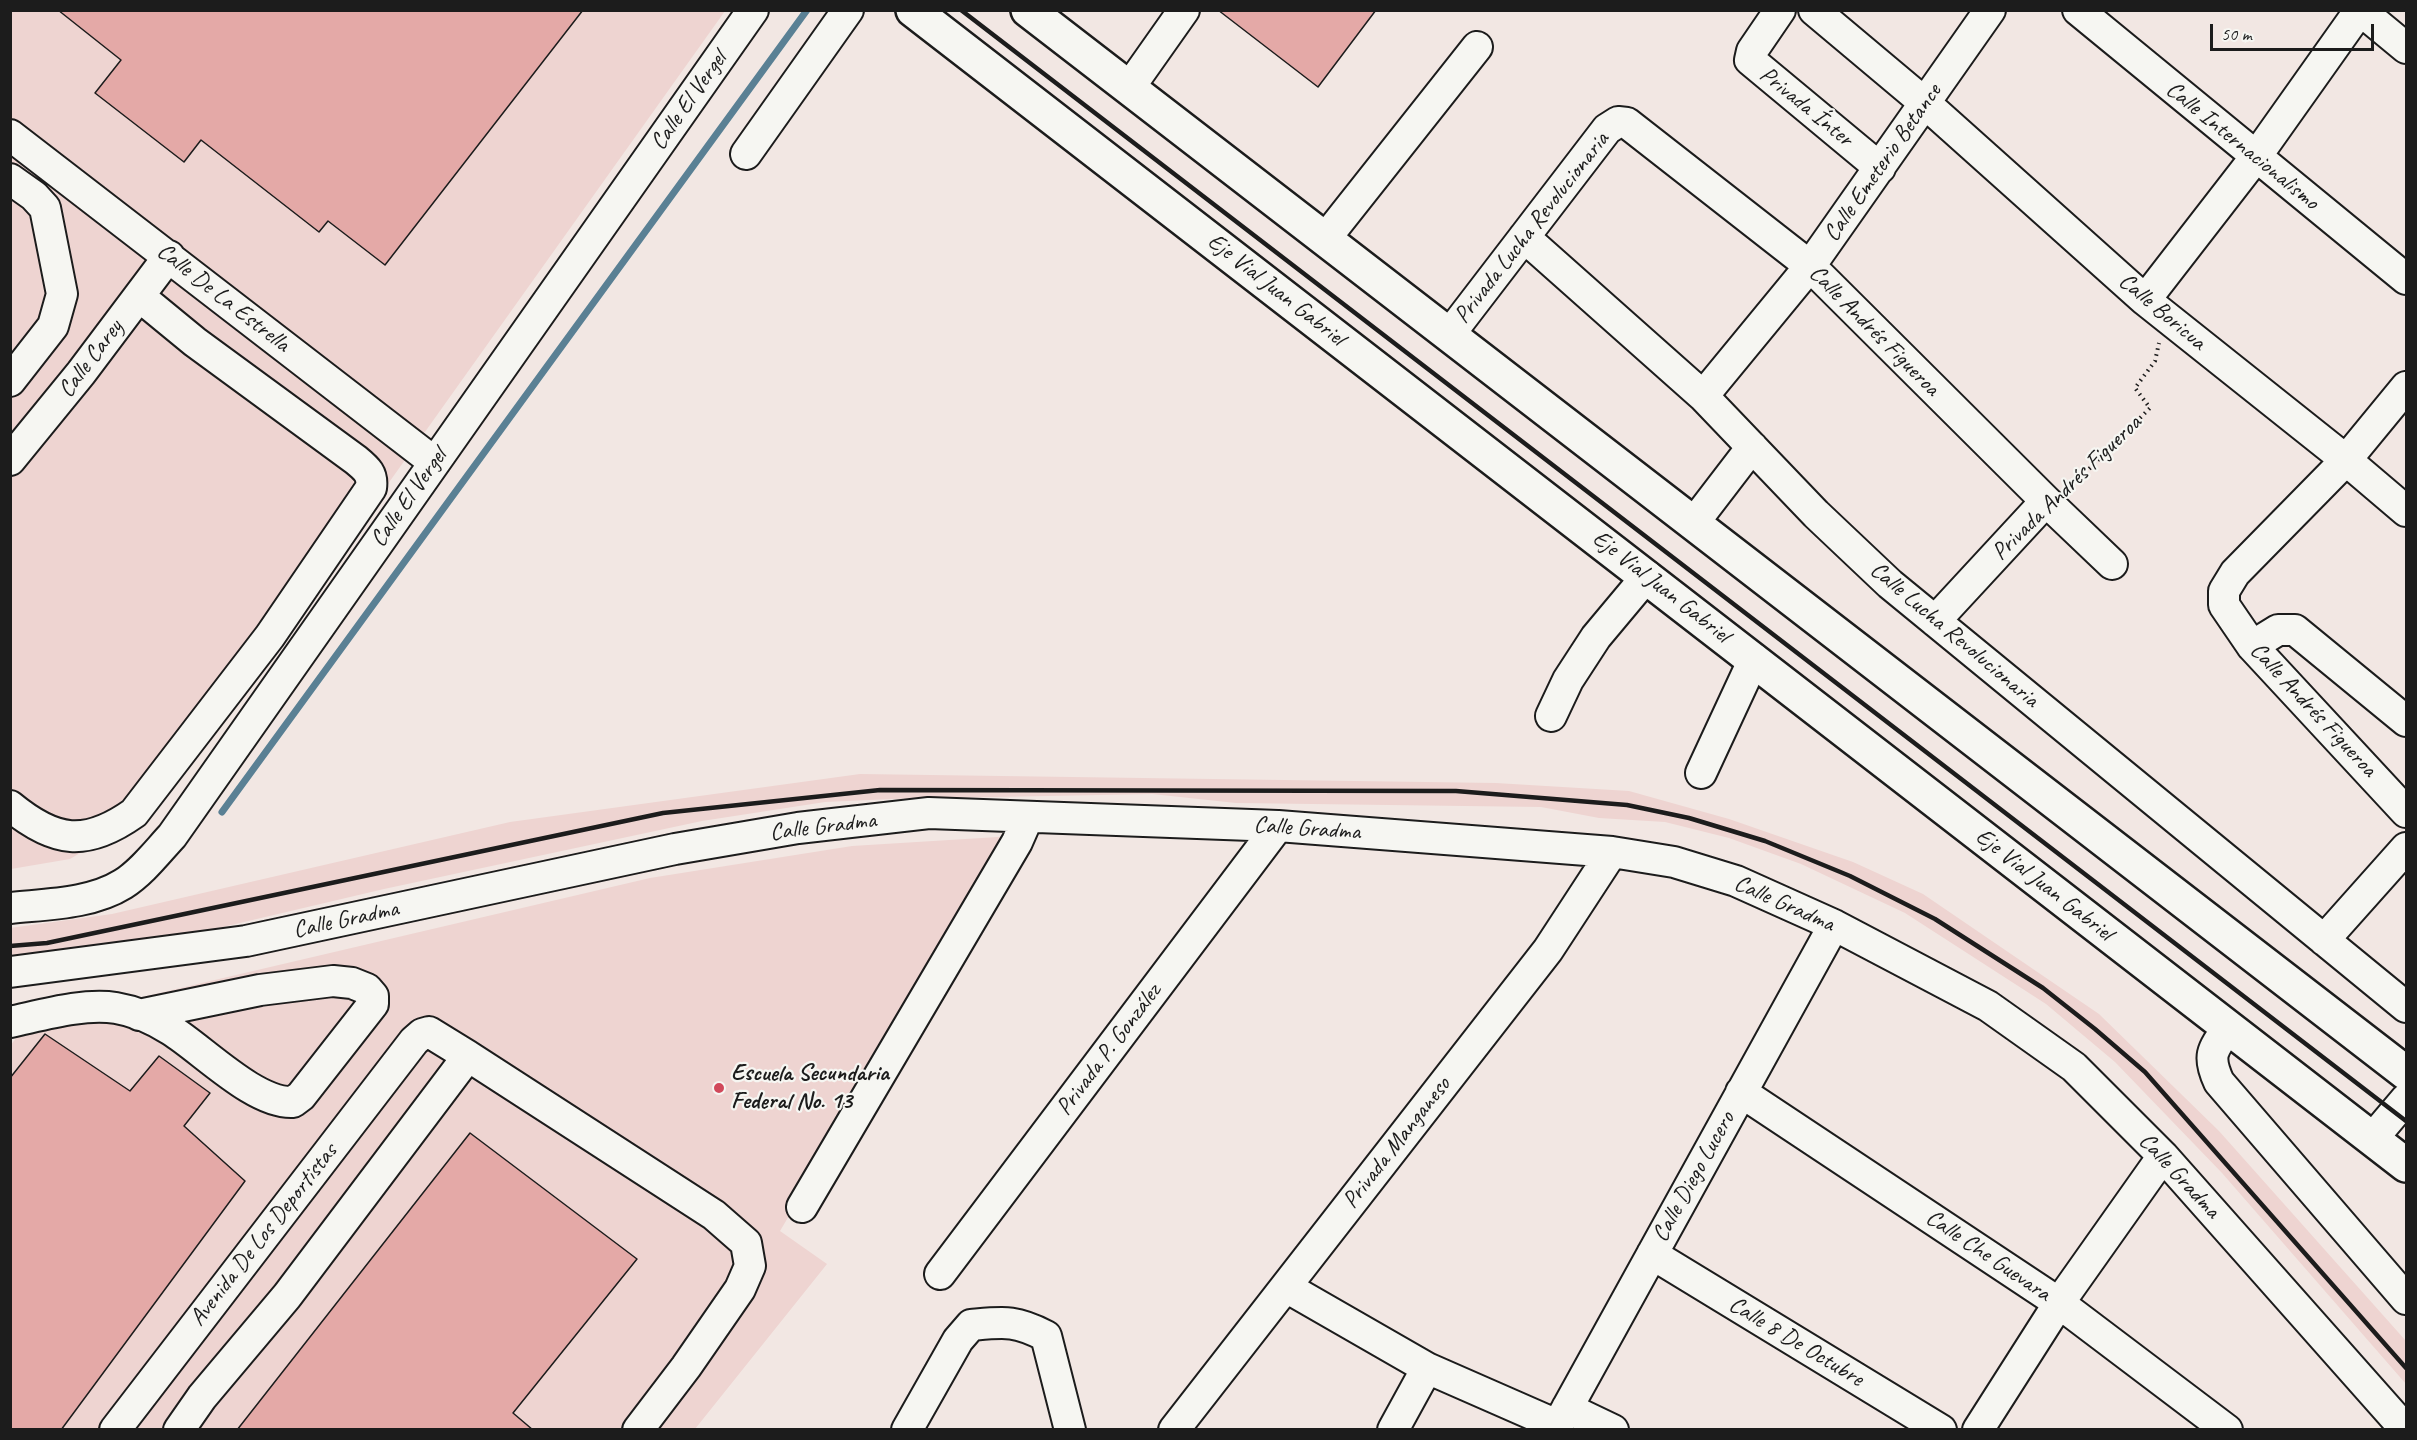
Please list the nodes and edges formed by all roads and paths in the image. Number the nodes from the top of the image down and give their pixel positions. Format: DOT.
graph roads {
  1 [pos="753,10"];
  2 [pos="848,10"];
  3 [pos="913,10"];
  4 [pos="1184,10"];
  5 [pos="1780,10"];
  6 [pos="1814,10"];
  7 [pos="1990,10"];
  8 [pos="2078,10"];
  9 [pos="2360,11"];
  10 [pos="1038,14"];
  11 [pos="1477,47"];
  12 [pos="2406,48"];
  13 [pos="1129,88"];
  14 [pos="1926,104"];
  15 [pos="1618,122"];
  16 [pos="10,135"];
  17 [pos="746,154"];
  18 [pos="2255,158"];
  19 [pos="1880,168"];
  20 [pos="10,179"];
  21 [pos="1524,237"];
  22 [pos="1324,239"];
  23 [pos="169,256"];
  24 [pos="1810,266"];
  25 [pos="2406,279"];
  26 [pos="139,296"];
  27 [pos="2155,309"];
  28 [pos="1449,335"];
  29 [pos="10,381"];
  30 [pos="2406,387"];
  31 [pos="1703,396"];
  32 [pos="1752,447"];
  33 [pos="2346,459"];
  34 [pos="10,460"];
  35 [pos="434,462"];
  36 [pos="2046,501"];
  37 [pos="2406,511"];
  38 [pos="1693,524"];
  39 [pos="2112,564"];
  40 [pos="1647,576"];
  41 [pos="1935,621"];
  42 [pos="2252,646"];
  43 [pos="1754,659"];
  44 [pos="1551,716"];
  45 [pos="2406,721"];
  46 [pos="1701,773"];
  47 [pos="2404,802"];
  48 [pos="10,806"];
  49 [pos="1028,817"];
  50 [pos="1278,826"];
  51 [pos="2406,848"];
  52 [pos="1612,852"];
  53 [pos="10,908"];
  54 [pos="1833,925"];
  55 [pos="2324,940"];
  56 [pos="10,972"];
  57 [pos="2406,1006"];
  58 [pos="139,1014"];
  59 [pos="11,1022"];
  60 [pos="2228,1028"];
  61 [pos="468,1056"];
  62 [pos="2406,1073"];
  63 [pos="1742,1092"];
  64 [pos="2406,1099"];
  65 [pos="2373,1138"];
  66 [pos="2163,1156"];
  67 [pos="2404,1160"];
  68 [pos="802,1207"];
  69 [pos="1652,1254"];
  70 [pos="940,1274"];
  71 [pos="1286,1287"];
  72 [pos="2406,1299"];
  73 [pos="2059,1303"];
  74 [pos="1427,1368"];
  75 [pos="1559,1421"];
  76 [pos="128,1425"];
  77 [pos="179,1430"];
  78 [pos="638,1430"];
  79 [pos="907,1430"];
  80 [pos="1070,1430"];
  81 [pos="1174,1430"];
  82 [pos="1393,1430"];
  83 [pos="1613,1430"];
  84 [pos="1941,1430"];
  85 [pos="1978,1430"];
  86 [pos="2228,1430"];
  87 [pos="2406,1430"];
  1 -- 35 [label="street, Calle El Vergel"];
  2 -- 17 [label="street"];
  3 -- 40 [label="main road, Eje Vial Juan Gabriel"];
  4 -- 13 [label="street"];
  5 -- 19 [label="street, Privada Ínter"];
  6 -- 14 [label="street, Calle Boricua"];
  7 -- 14 [label="street, Calle Emeterio Betance"];
  8 -- 18 [label="street, Calle Internacionalismo"];
  9 -- 12 [label="street"];
  9 -- 18 [label="street"];
  10 -- 13 [label="main road"];
  11 -- 22 [label="street"];
  13 -- 22 [label="main road"];
  14 -- 19 [label="street, Calle Emeterio Betance"];
  14 -- 27 [label="street, Calle Boricua"];
  15 -- 21 [label="street, Privada Lucha Revolucionaria"];
  15 -- 24 [label="street, Calle Andrés Figueroa"];
  16 -- 23 [label="street, Calle De La Estrella"];
  18 -- 25 [label="street, Calle Internacionalismo"];
  18 -- 27 [label="street"];
  19 -- 24 [label="street, Calle Emeterio Betance"];
  20 -- 29 [label="street"];
  21 -- 28 [label="street, Privada Lucha Revolucionaria"];
  21 -- 31 [label="street, Calle Lucha Revolucionaria"];
  22 -- 28 [label="main road"];
  23 -- 26 [label="street, Calle Carey"];
  23 -- 35 [label="street, Calle De La Estrella"];
  24 -- 31 [label="street, Calle Emeterio Betance"];
  24 -- 36 [label="street, Calle Andrés Figueroa"];
  26 -- 34 [label="street, Calle Carey"];
  26 -- 48 [label="street"];
  27 -- 33 [label="street, Calle Boricua"];
  27 -- 36 [label="path, Privada Andrés Figueroa"];
  28 -- 38 [label="main road"];
  30 -- 33 [label="street"];
  31 -- 32 [label="street, Calle Lucha Revolucionaria"];
  32 -- 38 [label="street"];
  32 -- 41 [label="street, Calle Lucha Revolucionaria"];
  33 -- 37 [label="street, Calle Boricua"];
  33 -- 42 [label="street, Calle Andrés Figueroa"];
  35 -- 53 [label="street, Calle El Vergel"];
  36 -- 39 [label="street, Calle Andrés Figueroa"];
  36 -- 41 [label="street, Privada Andrés Figueroa"];
  38 -- 62 [label="main road"];
  40 -- 43 [label="main road, Eje Vial Juan Gabriel"];
  40 -- 44 [label="street"];
  41 -- 55 [label="street, Calle Lucha Revolucionaria"];
  42 -- 45 [label="street"];
  42 -- 47 [label="street, Calle Andrés Figueroa"];
  43 -- 46 [label="street"];
  43 -- 60 [label="main road, Eje Vial Juan Gabriel"];
  49 -- 50 [label="street, Calle Gradma"];
  49 -- 56 [label="street, Calle Gradma"];
  49 -- 68 [label="street"];
  50 -- 52 [label="street, Calle Gradma"];
  50 -- 70 [label="street, Privada P. González"];
  51 -- 55 [label="street"];
  52 -- 54 [label="street, Calle Gradma"];
  52 -- 71 [label="street, Privada Manganeso"];
  54 -- 63 [label="street, Calle Diego Lucero"];
  54 -- 66 [label="street, Calle Gradma"];
  55 -- 57 [label="street, Calle Lucha Revolucionaria"];
  58 -- 58 [label="street"];
  58 -- 59 [label="street"];
  60 -- 65 [label="main road, Eje Vial Juan Gabriel"];
  60 -- 72 [label="street"];
  61 -- 76 [label="street, Avenida De Los Deportistas"];
  61 -- 77 [label="street"];
  61 -- 78 [label="street"];
  63 -- 69 [label="street, Calle Diego Lucero"];
  63 -- 73 [label="street, Calle Che Guevara"];
  64 -- 65 [label="street"];
  65 -- 67 [label="main road, Eje Vial Juan Gabriel"];
  66 -- 73 [label="street"];
  66 -- 87 [label="street, Calle Gradma"];
  69 -- 75 [label="street, Calle Diego Lucero"];
  69 -- 84 [label="street, Calle 8 De Octubre"];
  71 -- 74 [label="street"];
  71 -- 81 [label="street, Privada Manganeso"];
  73 -- 85 [label="street"];
  73 -- 86 [label="street, Calle Che Guevara"];
  74 -- 75 [label="street"];
  74 -- 82 [label="street"];
  75 -- 83 [label="street"];
  79 -- 80 [label="street"];
}
